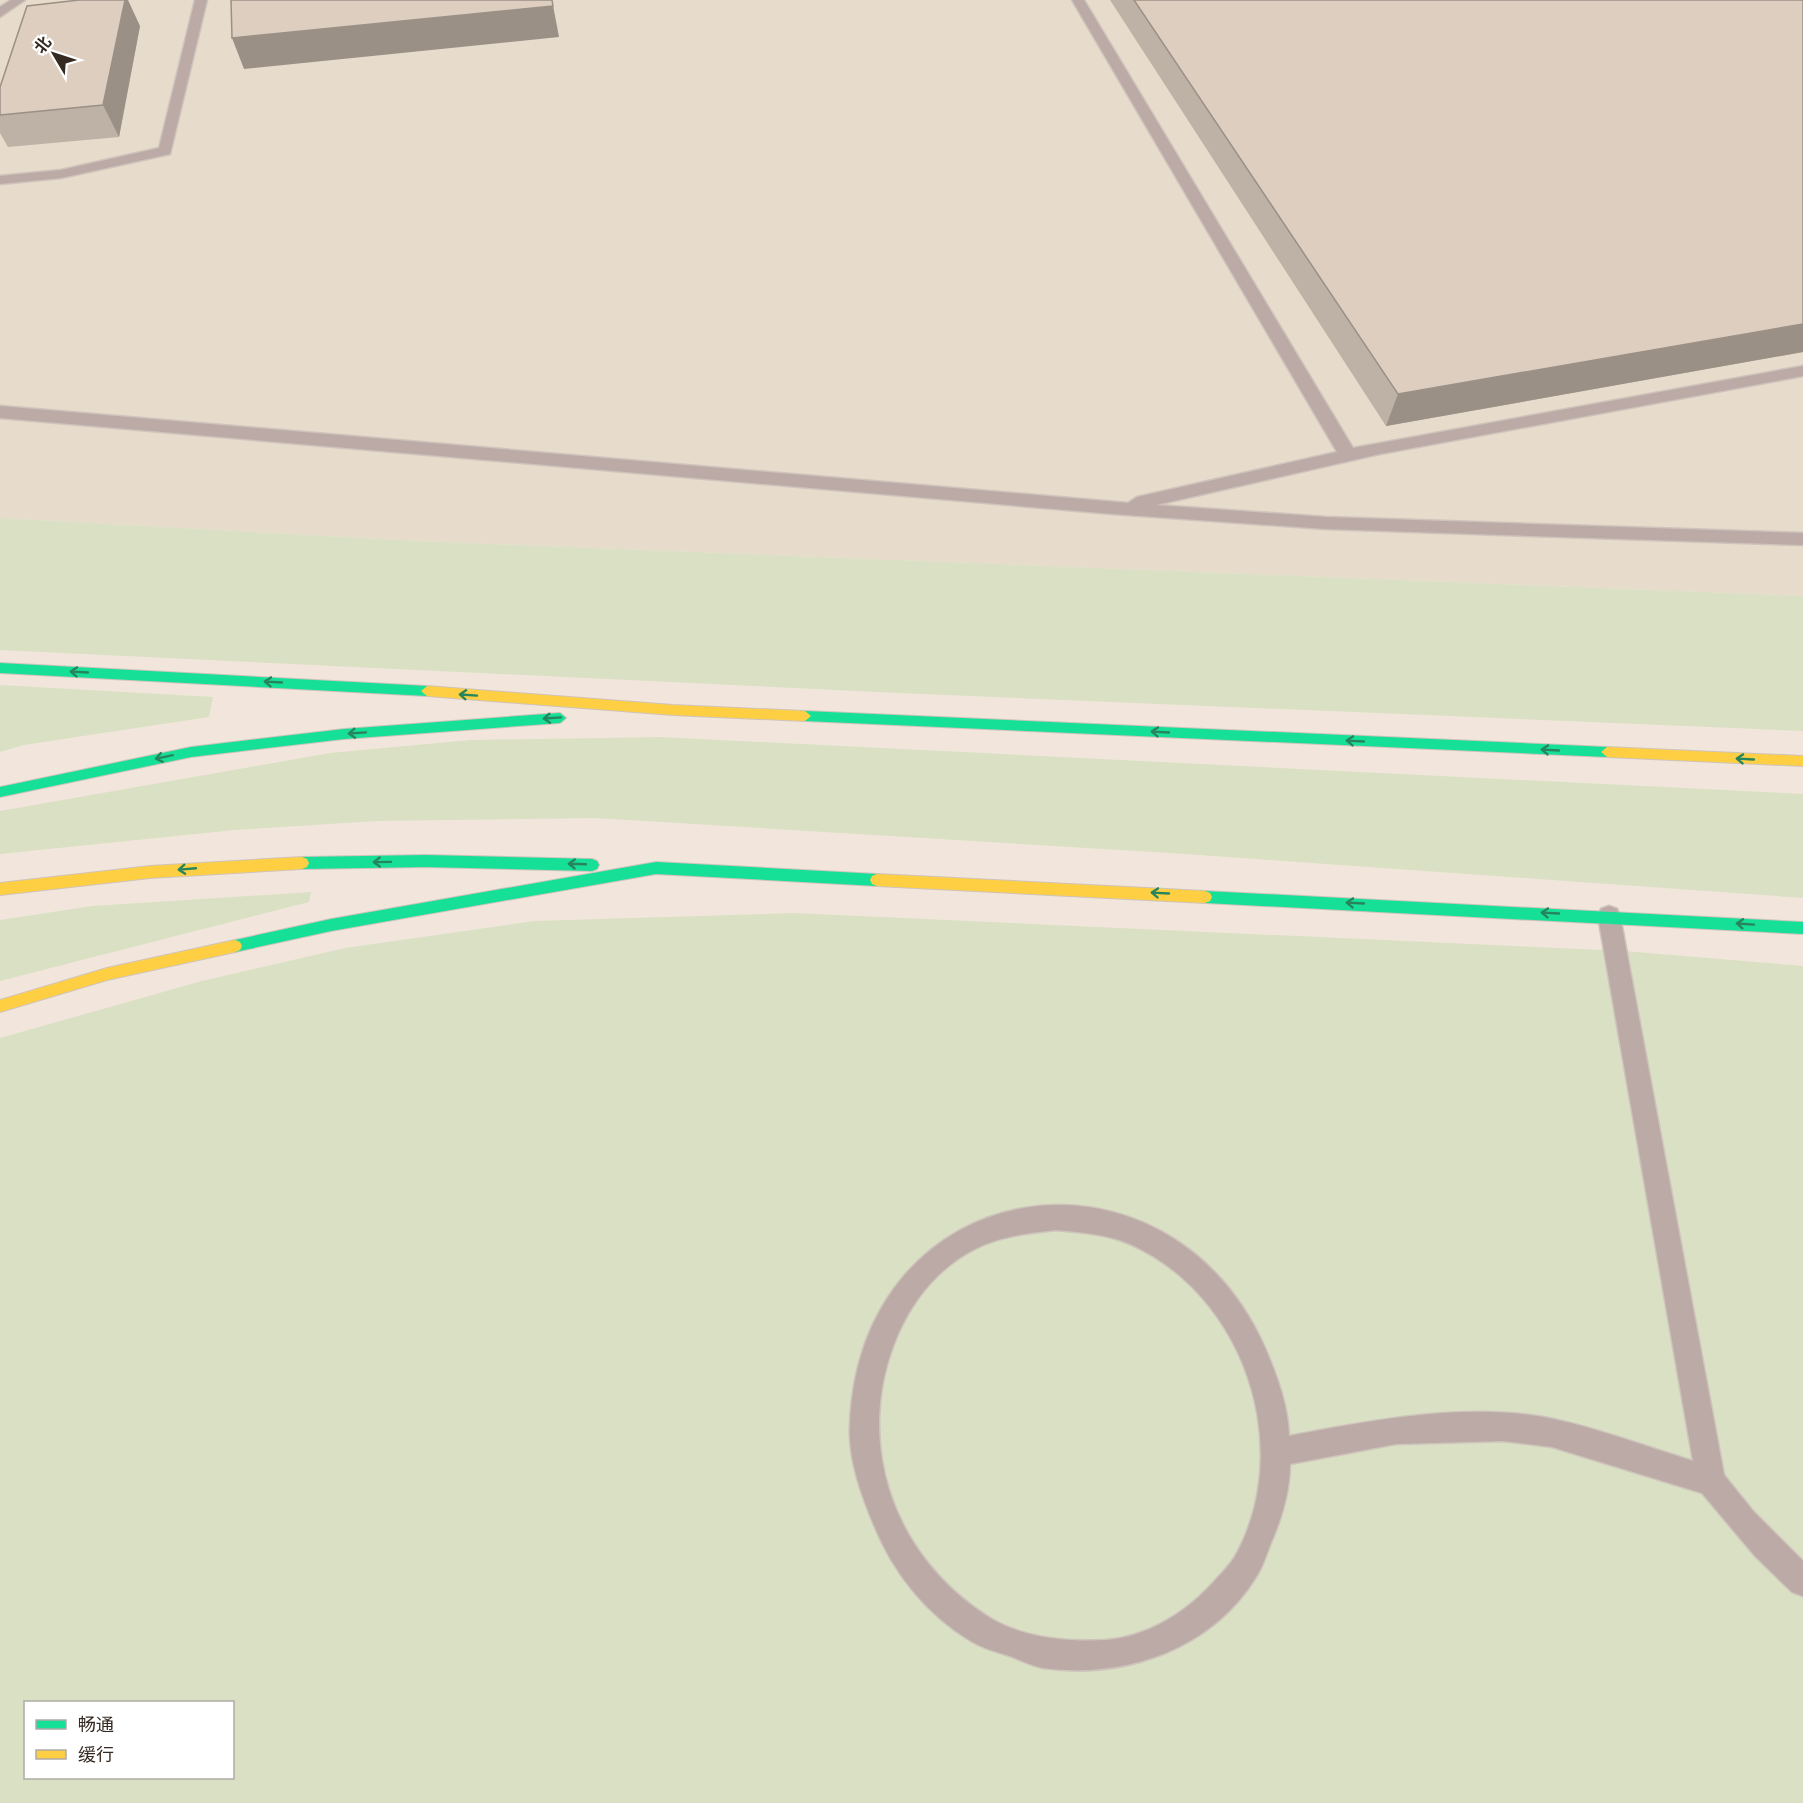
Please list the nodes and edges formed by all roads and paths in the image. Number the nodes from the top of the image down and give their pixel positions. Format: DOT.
graph roads {
  1 [pos="19,0"];
  2 [pos="201,0"];
  3 [pos="1078,0"];
  4 [pos="0,13"];
  5 [pos="0,180"];
  6 [pos="1803,371"];
  7 [pos="0,412"];
  8 [pos="1348,455"];
  9 [pos="1113,508"];
  10 [pos="1803,539"];
  11 [pos="0,668"];
  12 [pos="673,710"];
  13 [pos="1803,761"];
  14 [pos="0,792"];
  15 [pos="656,868"];
  16 [pos="0,889"];
  17 [pos="1609,916"];
  18 [pos="1803,927"];
  19 [pos="0,1005"];
  20 [pos="1278,1452"];
  21 [pos="1710,1481"];
  22 [pos="1803,1581"];
  1 -- 4 [label="lane"];
  2 -- 5 [label="lane"];
  3 -- 8 [label="lane"];
  6 -- 8 [label="lane"];
  7 -- 9 [label="lane"];
  8 -- 9 [label="lane"];
  9 -- 10 [label="lane"];
  12 -- 11 [label="highway, one-way"];
  13 -- 12 [label="highway, one-way"];
  12 -- 14 [label="highway, one-way"];
  15 -- 16 [label="highway, one-way"];
  17 -- 15 [label="highway, one-way"];
  15 -- 19 [label="highway"];
  18 -- 17 [label="highway, one-way"];
  17 -- 21 [label="lane"];
  20 -- 20 [label="lane"];
  20 -- 21 [label="lane"];
  21 -- 22 [label="lane"];
}
